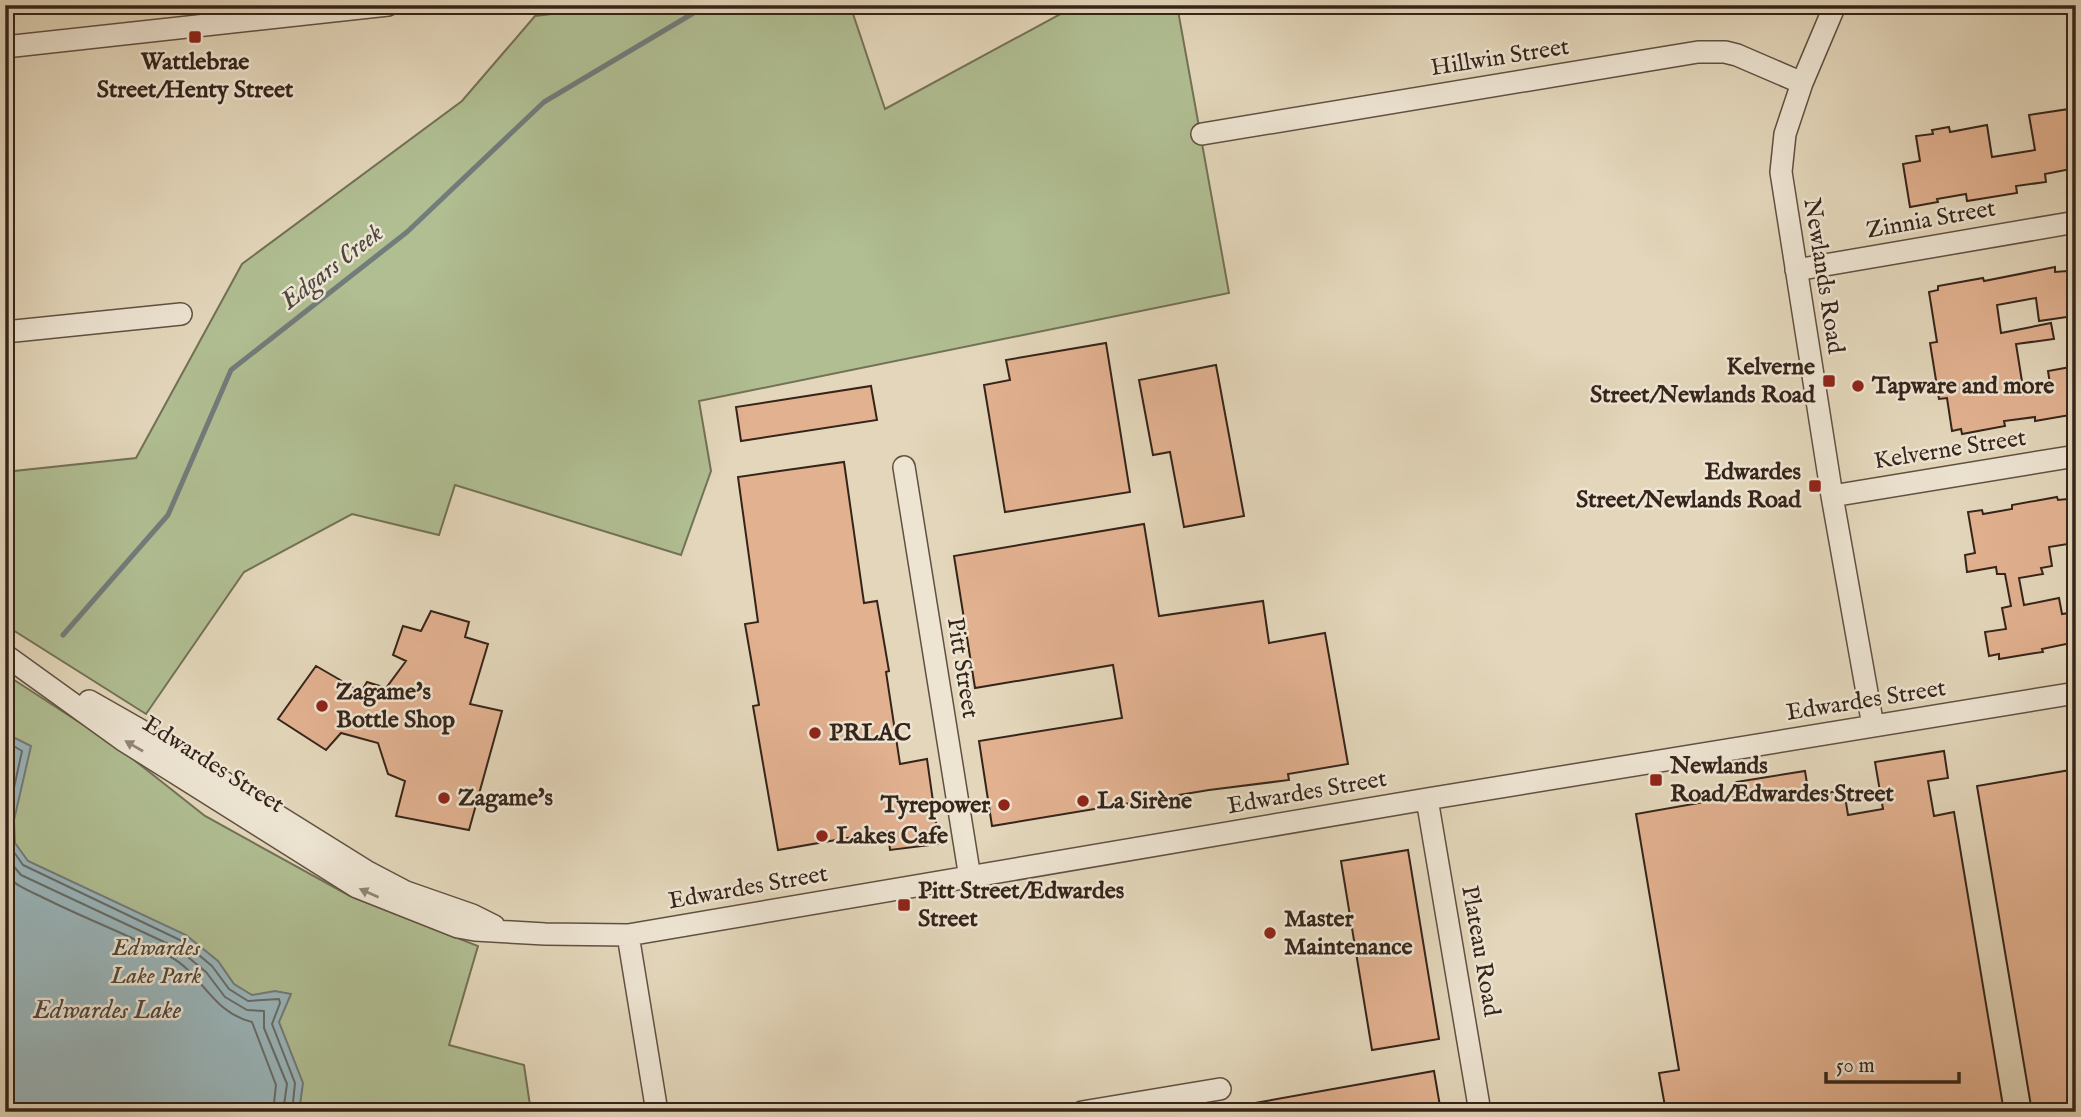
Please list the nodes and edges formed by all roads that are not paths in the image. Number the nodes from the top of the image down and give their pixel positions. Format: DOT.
graph roads {
  1 [pos="388,5"];
  2 [pos="1835,5"];
  3 [pos="225,14"];
  4 [pos="5,47"];
  5 [pos="1802,83"];
  6 [pos="1202,134"];
  7 [pos="2076,222"];
  8 [pos="1796,270"];
  9 [pos="181,314"];
  10 [pos="5,332"];
  11 [pos="2076,456"];
  12 [pos="904,467"];
  13 [pos="1832,495"];
  14 [pos="14,660"];
  15 [pos="2076,693"];
  16 [pos="1873,726"];
  17 [pos="1427,799"];
  18 [pos="970,878"];
  19 [pos="628,935"];
  20 [pos="1220,1089"];
  21 [pos="657,1112"];
  22 [pos="1082,1112"];
  23 [pos="1480,1112"];
  1 -- 3 [label="street"];
  2 -- 5 [label="street, Newlands Road"];
  3 -- 4 [label="street"];
  5 -- 6 [label="street, Hillwin Street"];
  5 -- 8 [label="street, Newlands Road"];
  7 -- 8 [label="street, Zinnia Street"];
  8 -- 13 [label="street, Newlands Road"];
  9 -- 10 [label="street"];
  11 -- 13 [label="street, Kelverne Street"];
  12 -- 18 [label="street, Pitt Street"];
  13 -- 16 [label="street, Newlands Road"];
  14 -- 19 [label="street, Edwardes Street"];
  15 -- 16 [label="street, Edwardes Street"];
  16 -- 17 [label="street, Edwardes Street"];
  17 -- 18 [label="street, Edwardes Street"];
  17 -- 23 [label="street, Plateau Road"];
  18 -- 19 [label="street, Edwardes Street"];
  19 -- 21 [label="street"];
  20 -- 22 [label="street"];
}
